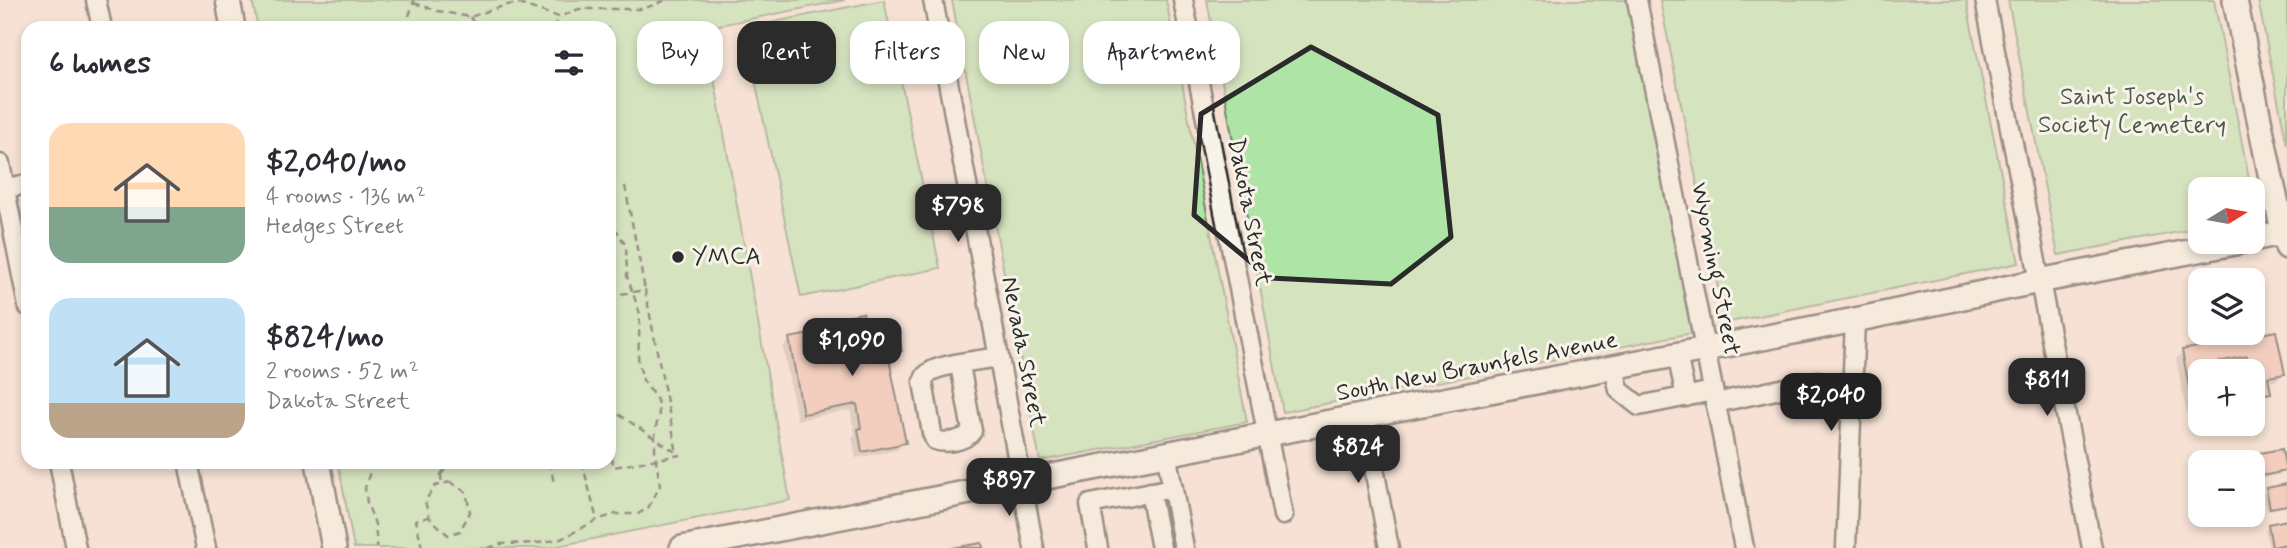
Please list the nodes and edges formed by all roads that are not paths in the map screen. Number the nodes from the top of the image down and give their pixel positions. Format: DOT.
graph roads {
  1 [pos="96,0"];
  2 [pos="228,0"];
  3 [pos="933,0"];
  4 [pos="1183,0"];
  5 [pos="1637,0"];
  6 [pos="1985,0"];
  7 [pos="2235,0"];
  8 [pos="100,21"];
  9 [pos="232,21"];
  10 [pos="0,164"];
  11 [pos="21,185"];
  12 [pos="2,189"];
  13 [pos="2286,237"];
  14 [pos="2265,238"];
  15 [pos="2188,252"];
  16 [pos="21,274"];
  17 [pos="2039,281"];
  18 [pos="1856,320"];
  19 [pos="1705,349"];
  20 [pos="1676,355"];
  21 [pos="999,357"];
  22 [pos="960,365"];
  23 [pos="1614,367"];
  24 [pos="1818,381"];
  25 [pos="1686,397"];
  26 [pos="1714,397"];
  27 [pos="1364,415"];
  28 [pos="1268,434"];
  29 [pos="1166,453"];
  30 [pos="60,469"];
  31 [pos="189,469"];
  32 [pos="319,469"];
  33 [pos="1022,481"];
  34 [pos="1173,488"];
  35 [pos="1150,492"];
  36 [pos="1283,515"];
  37 [pos="706,546"];
  38 [pos="76,548"];
  39 [pos="206,548"];
  40 [pos="334,548"];
  41 [pos="682,548"];
  42 [pos="1034,548"];
  43 [pos="1098,548"];
  44 [pos="1161,548"];
  45 [pos="1184,548"];
  46 [pos="1389,548"];
  47 [pos="1744,548"];
  48 [pos="1848,548"];
  49 [pos="2092,548"];
  1 -- 8 [label="street"];
  2 -- 9 [label="main road"];
  3 -- 21 [label="street, Nevada Street"];
  4 -- 28 [label="street, Dakota Street"];
  5 -- 19 [label="street, Wyoming Street"];
  6 -- 17 [label="street"];
  7 -- 13 [label="main road"];
  10 -- 12 [label="street"];
  11 -- 12 [label="street"];
  12 -- 16 [label="street"];
  13 -- 14 [label="main road"];
  15 -- 17 [label="main road, South New Braunfels Avenue"];
  17 -- 18 [label="main road, South New Braunfels Avenue"];
  17 -- 49 [label="street"];
  18 -- 19 [label="main road, South New Braunfels Avenue"];
  18 -- 48 [label="street"];
  19 -- 20 [label="main road, South New Braunfels Avenue"];
  19 -- 26 [label="street, Wyoming Street"];
  20 -- 23 [label="main road, South New Braunfels Avenue"];
  20 -- 25 [label="street"];
  21 -- 22 [label="street"];
  21 -- 33 [label="street, Nevada Street"];
  23 -- 25 [label="street"];
  23 -- 27 [label="main road, South New Braunfels Avenue"];
  24 -- 26 [label="street"];
  25 -- 26 [label="street"];
  26 -- 47 [label="street, Wyoming Street"];
  27 -- 28 [label="main road, South New Braunfels Avenue"];
  27 -- 46 [label="street"];
  28 -- 29 [label="main road, South New Braunfels Avenue"];
  28 -- 36 [label="street, Dakota Street"];
  29 -- 33 [label="main road, South New Braunfels Avenue"];
  29 -- 34 [label="street"];
  30 -- 38 [label="street"];
  31 -- 39 [label="street"];
  32 -- 40 [label="main road"];
  33 -- 37 [label="main road, South New Braunfels Avenue"];
  33 -- 42 [label="street, Nevada Street"];
  34 -- 35 [label="street"];
  34 -- 45 [label="street"];
  35 -- 43 [label="street"];
  35 -- 44 [label="street"];
  37 -- 41 [label="main road, South New Braunfels Avenue"];
}
